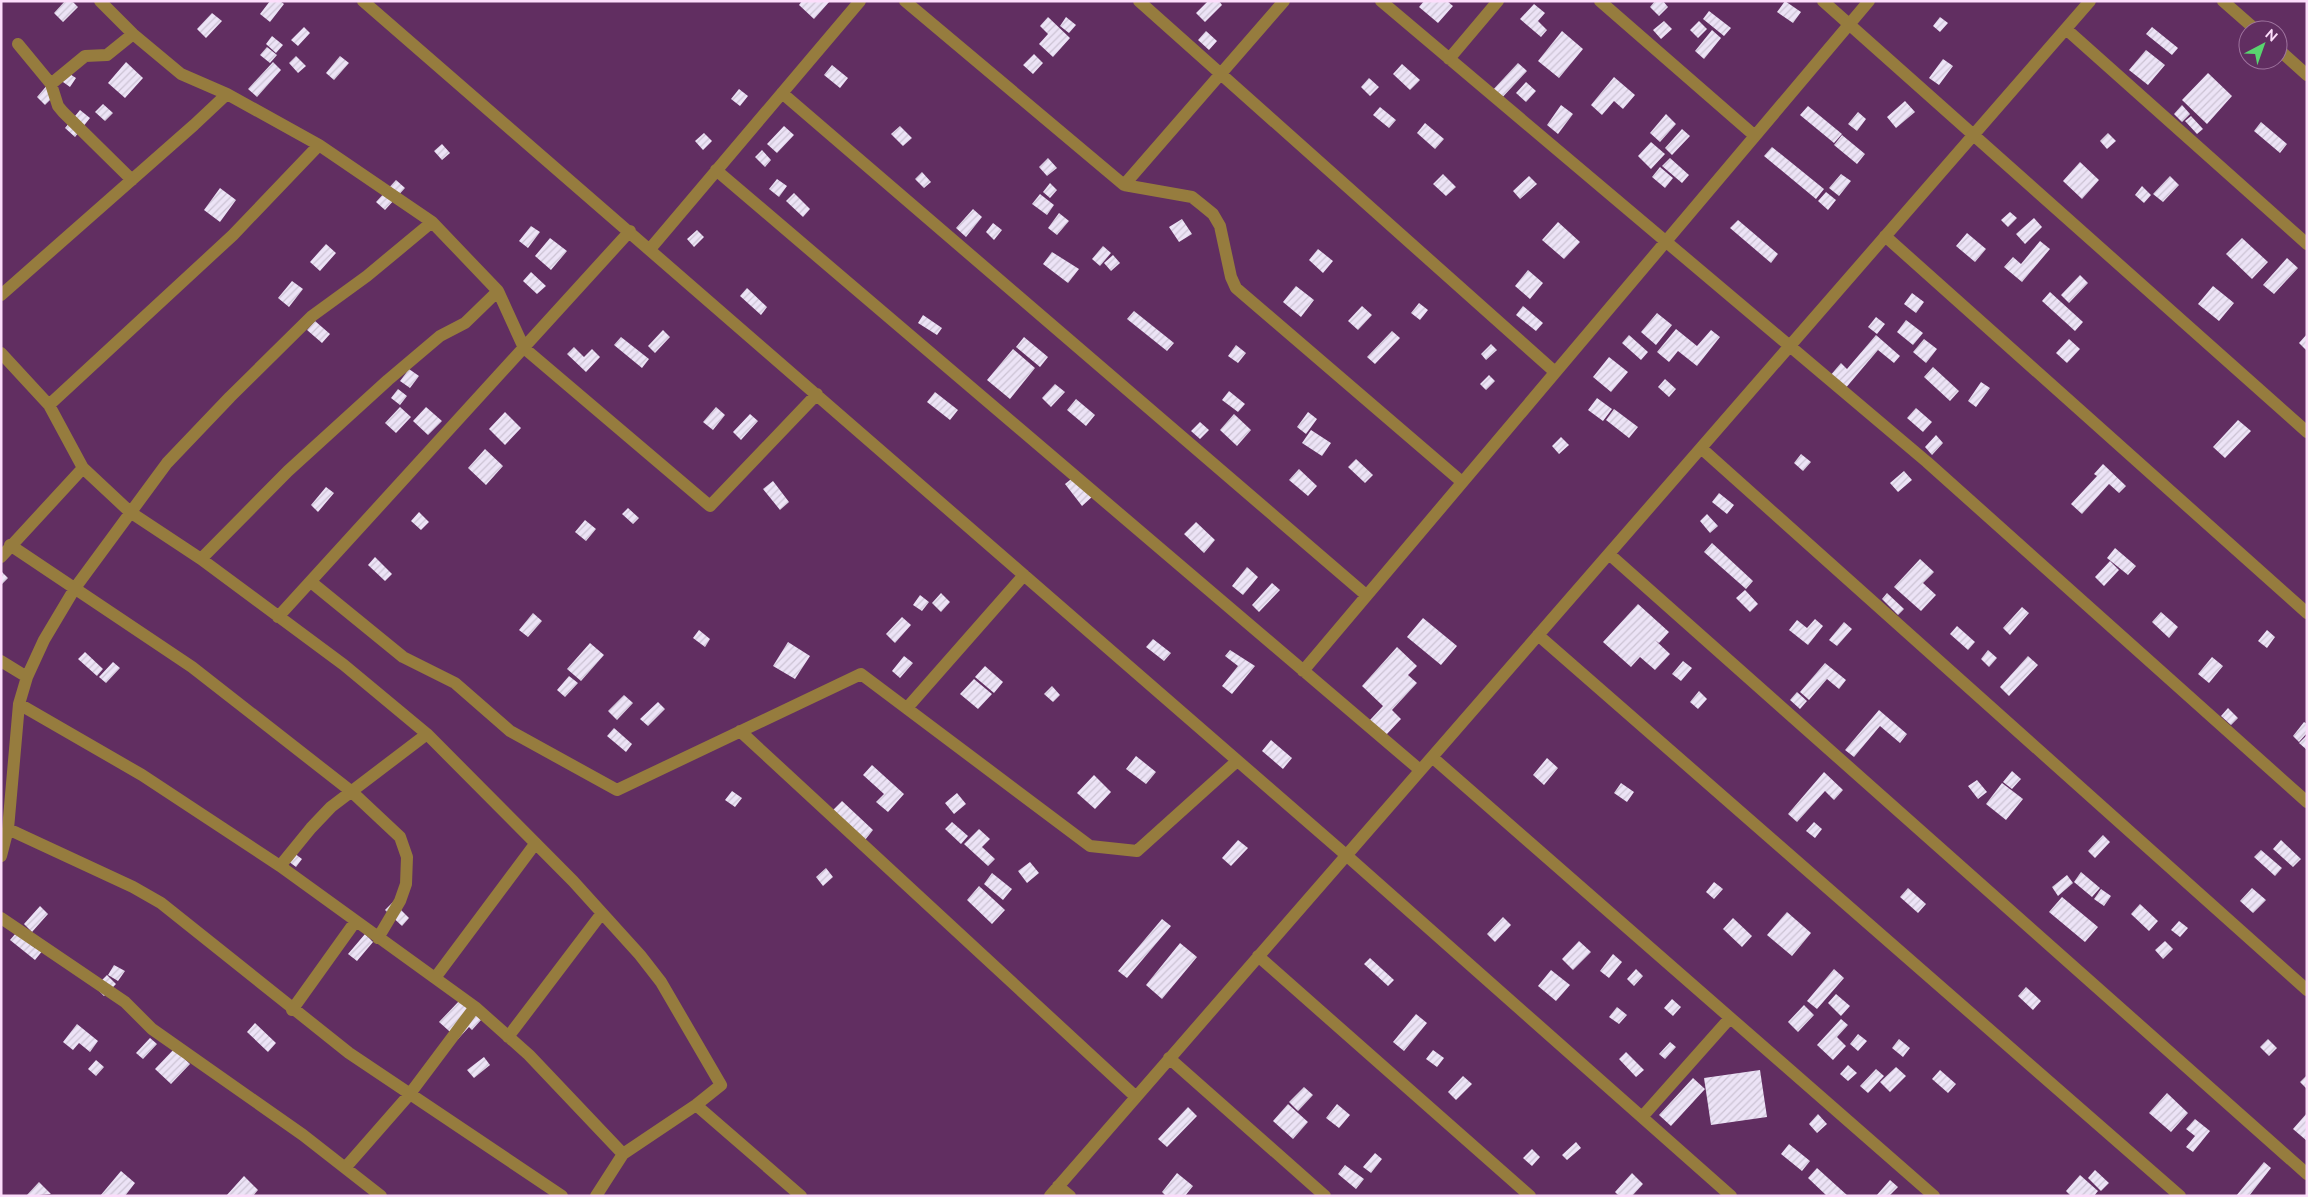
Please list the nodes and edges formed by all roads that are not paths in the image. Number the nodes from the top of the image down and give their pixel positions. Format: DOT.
graph roads {
  1 [pos="100,1"];
  2 [pos="363,1"];
  3 [pos="860,1"];
  4 [pos="905,1"];
  5 [pos="1139,1"];
  6 [pos="1284,1"];
  7 [pos="1381,1"];
  8 [pos="1498,1"];
  9 [pos="1600,1"];
  10 [pos="1823,1"];
  11 [pos="1869,1"];
  12 [pos="2090,1"];
  13 [pos="2223,1"];
  14 [pos="2245,20"];
  15 [pos="1850,24"];
  16 [pos="2066,29"];
  17 [pos="133,34"];
  18 [pos="18,44"];
  19 [pos="1449,59"];
  20 [pos="2288,59"];
  21 [pos="1220,74"];
  22 [pos="2307,75"];
  23 [pos="51,84"];
  24 [pos="782,93"];
  25 [pos="227,94"];
  26 [pos="1975,134"];
  27 [pos="1755,136"];
  28 [pos="319,145"];
  29 [pos="716,170"];
  30 [pos="132,180"];
  31 [pos="1124,185"];
  32 [pos="432,222"];
  33 [pos="630,231"];
  34 [pos="1885,236"];
  35 [pos="1665,241"];
  36 [pos="2307,244"];
  37 [pos="650,249"];
  38 [pos="498,292"];
  39 [pos="1,295"];
  40 [pos="1789,346"];
  41 [pos="524,348"];
  42 [pos="1,353"];
  43 [pos="1555,372"];
  44 [pos="817,394"];
  45 [pos="49,405"];
  46 [pos="2307,432"];
  47 [pos="1701,448"];
  48 [pos="82,468"];
  49 [pos="1462,482"];
  50 [pos="130,512"];
  51 [pos="10,545"];
  52 [pos="1609,554"];
  53 [pos="1,557"];
  54 [pos="201,559"];
  55 [pos="1024,575"];
  56 [pos="311,582"];
  57 [pos="75,588"];
  58 [pos="1366,595"];
  59 [pos="2307,612"];
  60 [pos="278,617"];
  61 [pos="1538,635"];
  62 [pos="1,661"];
  63 [pos="1303,671"];
  64 [pos="27,677"];
  65 [pos="19,704"];
  66 [pos="907,708"];
  67 [pos="740,731"];
  68 [pos="427,734"];
  69 [pos="1432,757"];
  70 [pos="1237,761"];
  71 [pos="1420,770"];
  72 [pos="352,792"];
  73 [pos="2307,802"];
  74 [pos="8,829"];
  75 [pos="535,844"];
  76 [pos="1,856"];
  77 [pos="1346,856"];
  78 [pos="280,866"];
  79 [pos="602,913"];
  80 [pos="1,918"];
  81 [pos="355,922"];
  82 [pos="378,938"];
  83 [pos="1258,956"];
  84 [pos="434,978"];
  85 [pos="2307,990"];
  86 [pos="475,1007"];
  87 [pos="292,1010"];
  88 [pos="1730,1018"];
  89 [pos="508,1037"];
  90 [pos="1170,1058"];
  91 [pos="409,1095"];
  92 [pos="1136,1097"];
  93 [pos="696,1105"];
  94 [pos="1642,1118"];
  95 [pos="623,1154"];
  96 [pos="345,1168"];
  97 [pos="2307,1174"];
  98 [pos="1054,1191"];
  99 [pos="381,1196"];
  100 [pos="562,1196"];
  101 [pos="596,1196"];
  102 [pos="802,1196"];
  103 [pos="1070,1196"];
  104 [pos="1325,1196"];
  105 [pos="1530,1196"];
  106 [pos="1731,1196"];
  107 [pos="1934,1196"];
  108 [pos="2180,1196"];
  1 -- 17 [label="street"];
  2 -- 33 [label="street"];
  3 -- 24 [label="street"];
  4 -- 31 [label="street"];
  5 -- 21 [label="street"];
  6 -- 21 [label="street"];
  7 -- 19 [label="street"];
  8 -- 19 [label="street"];
  9 -- 27 [label="street"];
  10 -- 15 [label="street"];
  11 -- 15 [label="street"];
  12 -- 16 [label="street"];
  13 -- 14 [label="street"];
  15 -- 26 [label="street"];
  15 -- 27 [label="street"];
  16 -- 26 [label="street"];
  16 -- 36 [label="street"];
  17 -- 23 [label="street"];
  17 -- 25 [label="street"];
  18 -- 23 [label="street"];
  19 -- 35 [label="street"];
  20 -- 22 [label="street"];
  21 -- 31 [label="street"];
  21 -- 43 [label="street"];
  23 -- 30 [label="street"];
  24 -- 29 [label="street"];
  24 -- 58 [label="street"];
  25 -- 28 [label="street"];
  25 -- 30 [label="street"];
  26 -- 34 [label="street"];
  26 -- 46 [label="street"];
  27 -- 35 [label="street"];
  28 -- 32 [label="street"];
  28 -- 45 [label="street"];
  29 -- 37 [label="street"];
  29 -- 63 [label="street"];
  30 -- 39 [label="street"];
  31 -- 49 [label="street"];
  32 -- 38 [label="street"];
  32 -- 50 [label="street"];
  33 -- 37 [label="street"];
  33 -- 41 [label="street"];
  34 -- 40 [label="street"];
  34 -- 59 [label="street"];
  35 -- 40 [label="street"];
  35 -- 43 [label="street"];
  37 -- 44 [label="street"];
  38 -- 41 [label="street"];
  38 -- 54 [label="street"];
  40 -- 47 [label="street"];
  40 -- 73 [label="street"];
  41 -- 44 [label="street"];
  41 -- 56 [label="street"];
  42 -- 45 [label="street"];
  43 -- 49 [label="street"];
  44 -- 55 [label="street"];
  45 -- 48 [label="street"];
  47 -- 52 [label="street"];
  47 -- 85 [label="street"];
  48 -- 50 [label="street"];
  48 -- 51 [label="street"];
  49 -- 58 [label="street"];
  50 -- 54 [label="street"];
  50 -- 57 [label="street"];
  51 -- 53 [label="street"];
  51 -- 57 [label="street"];
  52 -- 61 [label="street"];
  52 -- 97 [label="street"];
  54 -- 60 [label="street"];
  55 -- 66 [label="street"];
  55 -- 70 [label="street"];
  56 -- 60 [label="street"];
  56 -- 67 [label="street"];
  57 -- 64 [label="street"];
  57 -- 72 [label="street"];
  58 -- 63 [label="street"];
  60 -- 68 [label="street"];
  61 -- 69 [label="street"];
  61 -- 108 [label="street"];
  62 -- 64 [label="street"];
  63 -- 71 [label="street"];
  64 -- 65 [label="street"];
  65 -- 74 [label="street"];
  65 -- 78 [label="street"];
  66 -- 67 [label="street"];
  66 -- 70 [label="street"];
  67 -- 92 [label="street"];
  68 -- 72 [label="street"];
  68 -- 75 [label="street"];
  69 -- 71 [label="street"];
  69 -- 88 [label="street"];
  70 -- 77 [label="street"];
  71 -- 77 [label="street"];
  72 -- 78 [label="street"];
  72 -- 82 [label="street"];
  74 -- 76 [label="street"];
  74 -- 87 [label="street"];
  75 -- 79 [label="street"];
  75 -- 84 [label="street"];
  77 -- 83 [label="street"];
  77 -- 94 [label="street"];
  78 -- 81 [label="street"];
  79 -- 89 [label="street"];
  79 -- 93 [label="street"];
  80 -- 96 [label="street"];
  81 -- 82 [label="street"];
  81 -- 87 [label="street"];
  82 -- 84 [label="street"];
  83 -- 90 [label="street"];
  83 -- 105 [label="street"];
  84 -- 86 [label="street"];
  86 -- 89 [label="street"];
  86 -- 91 [label="street"];
  87 -- 91 [label="street"];
  88 -- 94 [label="street"];
  88 -- 107 [label="street"];
  89 -- 95 [label="street"];
  90 -- 92 [label="street"];
  90 -- 104 [label="street"];
  91 -- 96 [label="street"];
  91 -- 100 [label="street"];
  92 -- 98 [label="street"];
  93 -- 95 [label="street"];
  93 -- 102 [label="street"];
  94 -- 106 [label="street"];
  95 -- 101 [label="street"];
  96 -- 99 [label="street"];
  98 -- 103 [label="street"];
}
